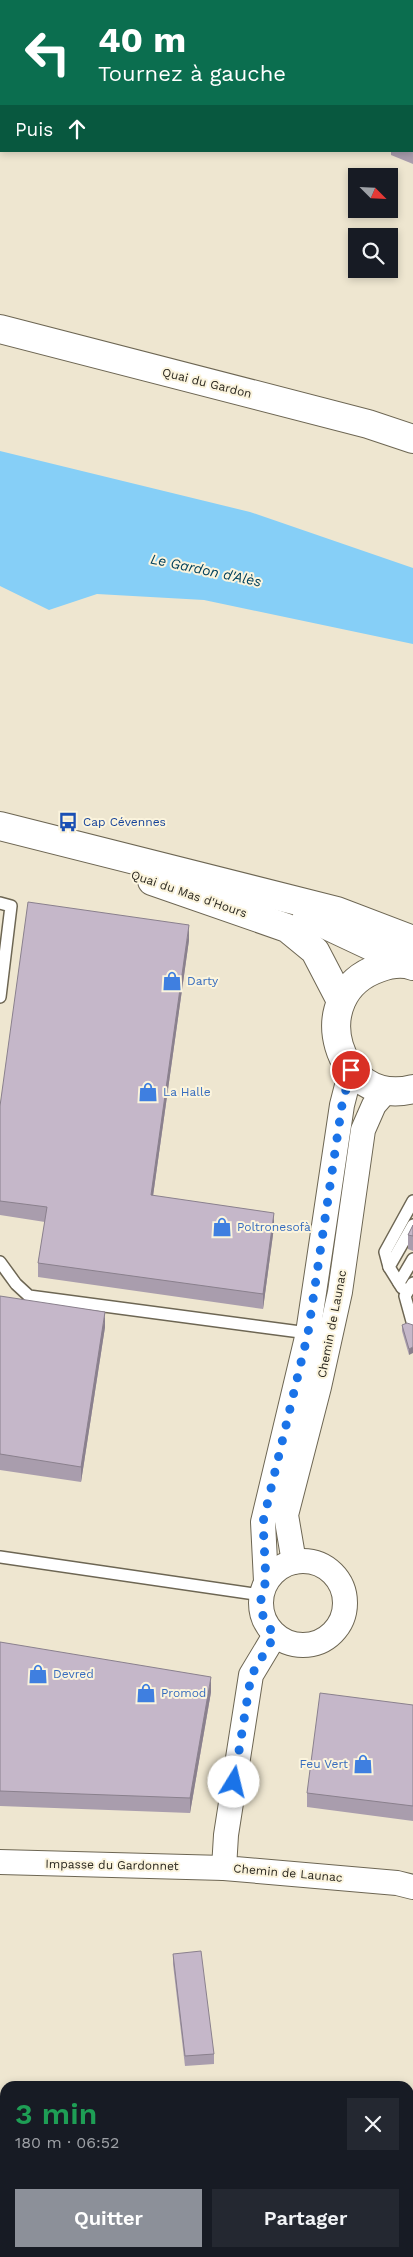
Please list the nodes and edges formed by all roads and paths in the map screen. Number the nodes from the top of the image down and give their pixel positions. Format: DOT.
graph roads {
  1 [pos="0,329"];
  2 [pos="413,439"];
  3 [pos="0,826"];
  4 [pos="0,844"];
  5 [pos="0,903"];
  6 [pos="3,949"];
  7 [pos="412,957"];
  8 [pos="0,997"];
  9 [pos="341,1001"];
  10 [pos="351,1070"];
  11 [pos="400,1090"];
  12 [pos="413,1201"];
  13 [pos="413,1225"];
  14 [pos="413,1259"];
  15 [pos="0,1262"];
  16 [pos="389,1267"];
  17 [pos="399,1283"];
  18 [pos="413,1283"];
  19 [pos="405,1296"];
  20 [pos="413,1325"];
  21 [pos="308,1333"];
  22 [pos="0,1557"];
  23 [pos="294,1562"];
  24 [pos="263,1588"];
  25 [pos="275,1635"];
  26 [pos="0,1862"];
  27 [pos="224,1868"];
  28 [pos="413,1887"];
  1 -- 2 [label="street, Quai du Gardon"];
  3 -- 7 [label="street, Quai du Mas d'Hours"];
  4 -- 9 [label="street, Quai du Mas d'Hours"];
  5 -- 6 [label="lane"];
  6 -- 8 [label="lane"];
  7 -- 9 [label="street"];
  9 -- 10 [label="street"];
  10 -- 11 [label="street"];
  10 -- 21 [label="street, Chemin de Launac"];
  11 -- 23 [label="street, Chemin de Launac"];
  12 -- 16 [label="lane"];
  13 -- 16 [label="lane"];
  14 -- 17 [label="lane"];
  15 -- 21 [label="lane"];
  16 -- 17 [label="lane"];
  17 -- 19 [label="lane"];
  18 -- 19 [label="lane"];
  19 -- 20 [label="lane"];
  21 -- 24 [label="street, Chemin de Launac"];
  22 -- 24 [label="lane"];
  23 -- 24 [label="street"];
  23 -- 25 [label="street"];
  24 -- 25 [label="street"];
  25 -- 27 [label="street, Chemin de Launac"];
  26 -- 27 [label="street, Impasse du Gardonnet"];
  27 -- 28 [label="street, Chemin de Launac"];
}
